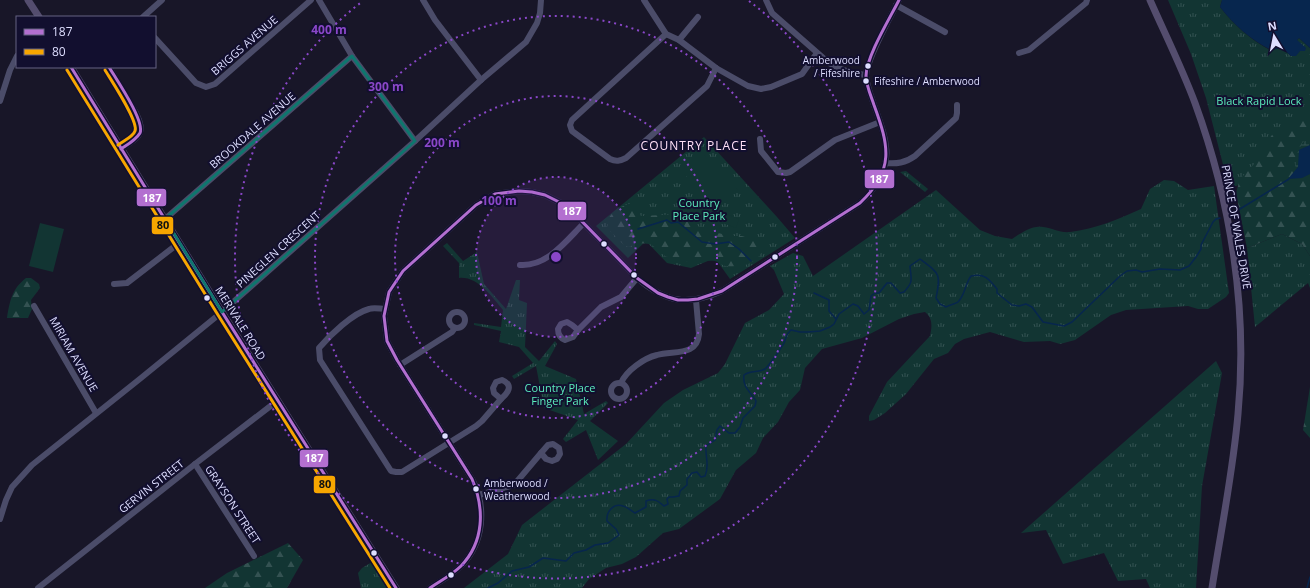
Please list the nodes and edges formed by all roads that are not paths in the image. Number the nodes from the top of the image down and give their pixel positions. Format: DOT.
graph roads {
  1 [pos="28,0"];
  2 [pos="162,0"];
  3 [pos="311,0"];
  4 [pos="319,0"];
  5 [pos="422,0"];
  6 [pos="541,0"];
  7 [pos="644,0"];
  8 [pos="766,0"];
  9 [pos="1087,0"];
  10 [pos="1150,0"];
  11 [pos="896,2"];
  12 [pos="38,16"];
  13 [pos="144,16"];
  14 [pos="698,17"];
  15 [pos="945,32"];
  16 [pos="666,34"];
  17 [pos="156,39"];
  18 [pos="679,40"];
  19 [pos="817,53"];
  20 [pos="1019,53"];
  21 [pos="352,56"];
  22 [pos="16,58"];
  23 [pos="72,68"];
  24 [pos="110,68"];
  25 [pos="716,68"];
  26 [pos="866,75"];
  27 [pos="481,80"];
  28 [pos="0,101"];
  29 [pos="957,105"];
  30 [pos="880,122"];
  31 [pos="760,139"];
  32 [pos="415,141"];
  33 [pos="121,149"];
  34 [pos="885,163"];
  35 [pos="165,218"];
  36 [pos="583,224"];
  37 [pos="179,243"];
  38 [pos="520,265"];
  39 [pos="637,278"];
  40 [pos="114,284"];
  41 [pos="696,300"];
  42 [pos="34,306"];
  43 [pos="385,309"];
  44 [pos="222,312"];
  45 [pos="455,328"];
  46 [pos="578,330"];
  47 [pos="400,365"];
  48 [pos="621,383"];
  49 [pos="501,399"];
  50 [pos="277,401"];
  51 [pos="96,413"];
  52 [pos="449,442"];
  53 [pos="540,453"];
  54 [pos="195,464"];
  55 [pos="479,495"];
  56 [pos="0,519"];
  57 [pos="254,556"];
  58 [pos="38,588"];
  59 [pos="396,588"];
  60 [pos="430,588"];
  61 [pos="1212,588"];
  1 -- 12 [label="main road"];
  2 -- 13 [label="street"];
  3 -- 17 [label="street, BRIGGS AVENUE"];
  4 -- 21 [label="street"];
  5 -- 27 [label="street"];
  6 -- 27 [label="street, PINEGLEN CRESCENT"];
  7 -- 16 [label="street"];
  8 -- 19 [label="street"];
  9 -- 20 [label="street"];
  10 -- 61 [label="main road, PRINCE OF WALES DRIVE"];
  11 -- 15 [label="street"];
  11 -- 26 [label="street"];
  14 -- 18 [label="street"];
  16 -- 18 [label="street"];
  16 -- 25 [label="street"];
  18 -- 25 [label="street"];
  19 -- 25 [label="street"];
  19 -- 26 [label="street"];
  21 -- 32 [label="street"];
  21 -- 35 [label="street, BROOKDALE AVENUE"];
  22 -- 28 [label="street"];
  23 -- 33 [label="main road, MERIVALE ROAD"];
  24 -- 33 [label="street"];
  26 -- 30 [label="street"];
  27 -- 32 [label="street, PINEGLEN CRESCENT"];
  29 -- 34 [label="street"];
  30 -- 31 [label="street"];
  30 -- 34 [label="street"];
  32 -- 44 [label="street, PINEGLEN CRESCENT"];
  33 -- 35 [label="main road, MERIVALE ROAD"];
  34 -- 41 [label="street"];
  35 -- 37 [label="main road, MERIVALE ROAD"];
  36 -- 38 [label="street"];
  36 -- 39 [label="street"];
  36 -- 43 [label="street"];
  37 -- 40 [label="street"];
  37 -- 44 [label="main road, MERIVALE ROAD"];
  39 -- 41 [label="street"];
  39 -- 46 [label="street"];
  41 -- 48 [label="street"];
  42 -- 51 [label="street, MIRIAM AVENUE"];
  43 -- 47 [label="street"];
  43 -- 52 [label="street"];
  44 -- 50 [label="main road, MERIVALE ROAD"];
  44 -- 51 [label="street, PINEGLEN CRESCENT"];
  45 -- 47 [label="street"];
  47 -- 52 [label="street"];
  49 -- 52 [label="street"];
  50 -- 54 [label="street, GERVIN STREET"];
  50 -- 59 [label="main road, MERIVALE ROAD"];
  51 -- 56 [label="street, PINEGLEN CRESCENT"];
  52 -- 55 [label="street"];
  53 -- 55 [label="street"];
  54 -- 57 [label="street, GRAYSON STREET"];
  54 -- 58 [label="street, GERVIN STREET"];
  55 -- 60 [label="street"];
}
